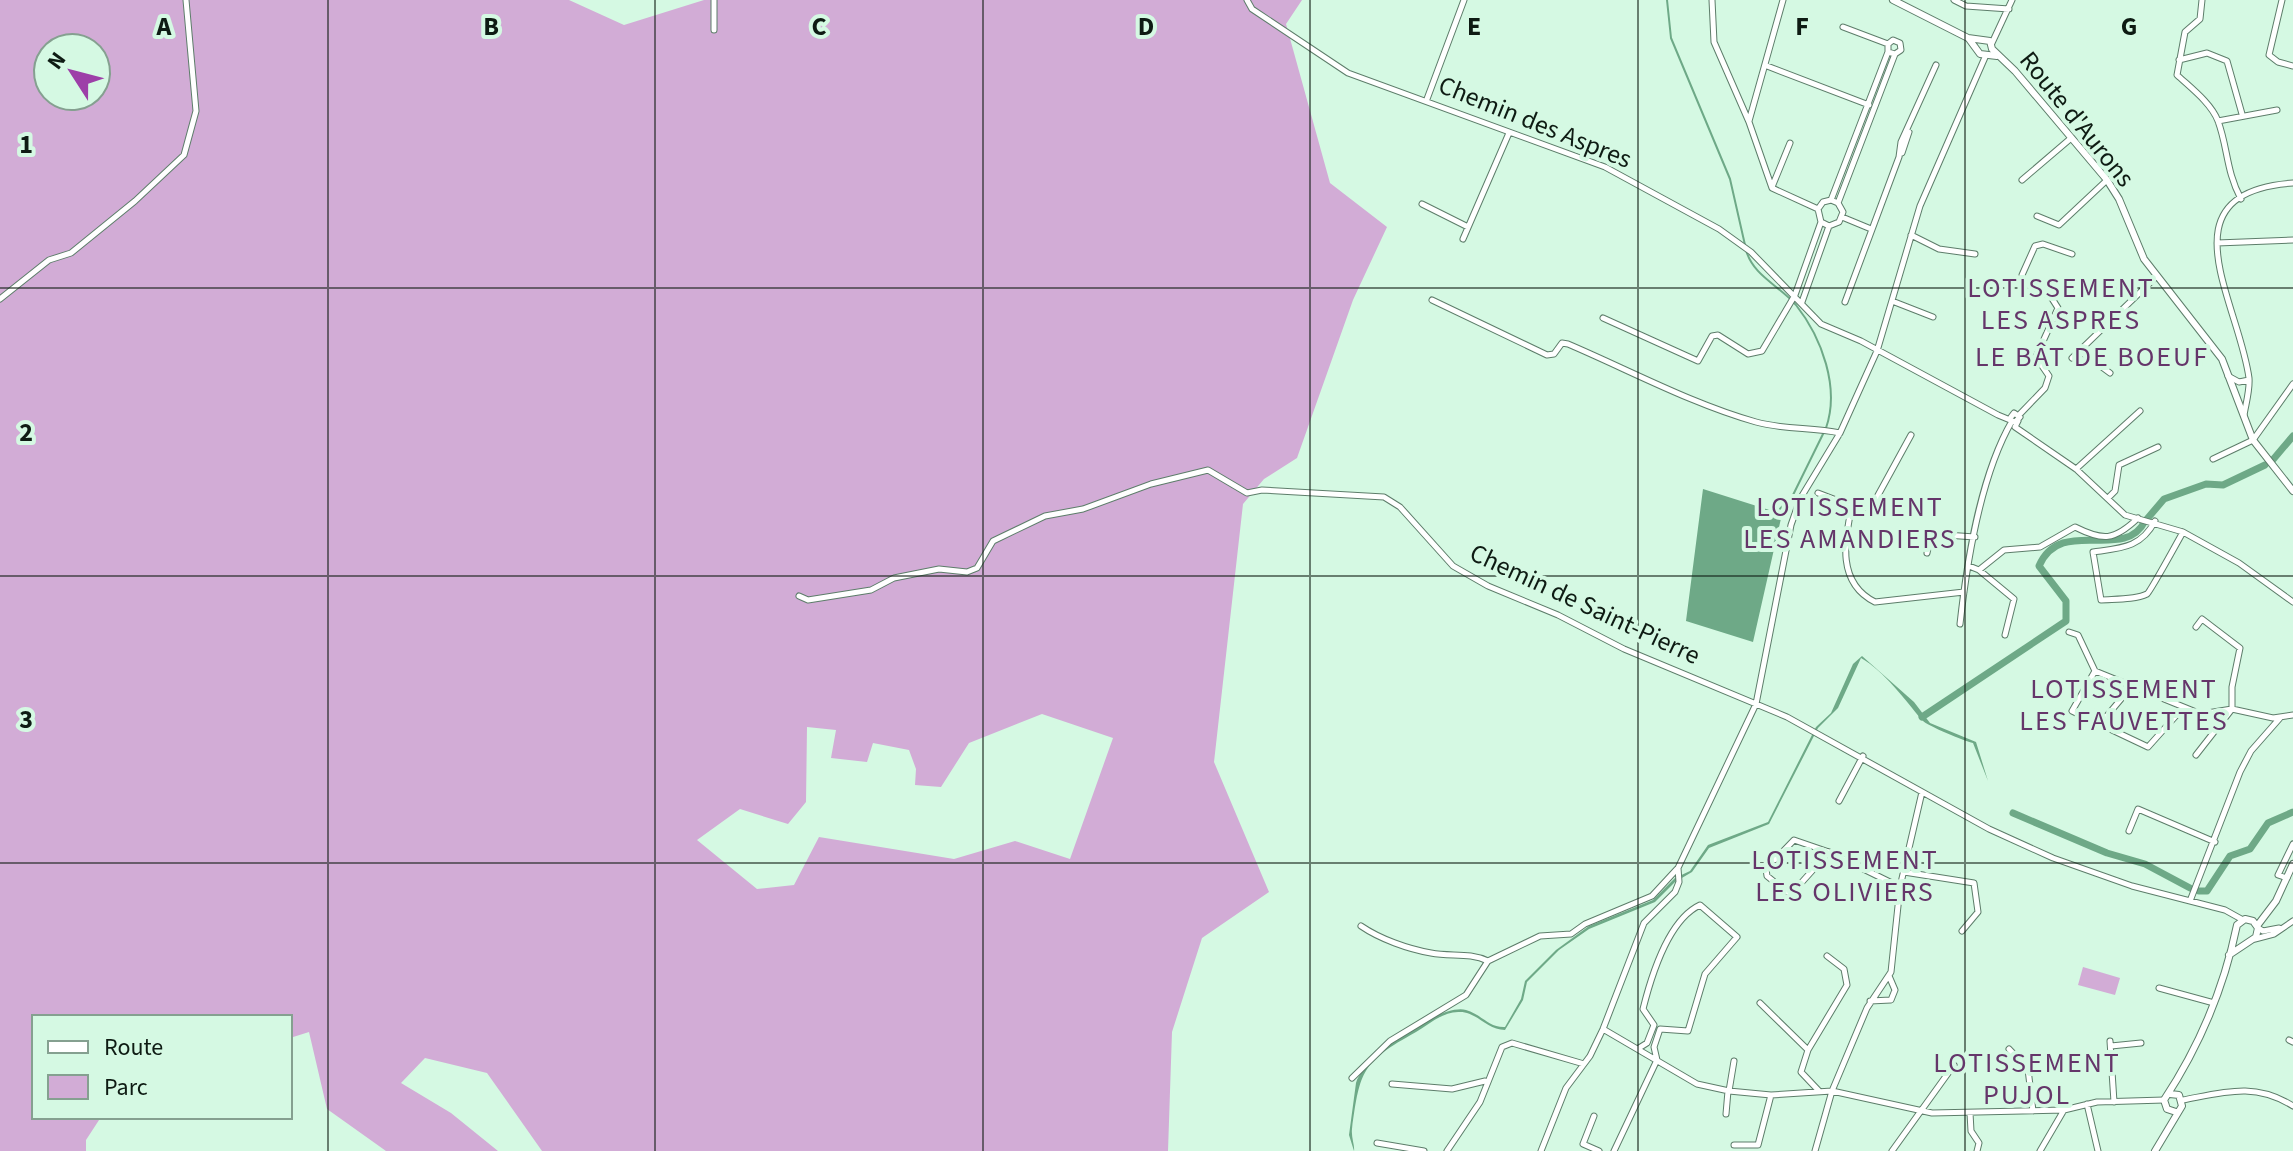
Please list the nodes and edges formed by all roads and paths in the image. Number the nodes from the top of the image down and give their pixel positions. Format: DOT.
graph roads {
  1 [pos="186,0"];
  2 [pos="714,0"];
  3 [pos="1247,0"];
  4 [pos="1464,0"];
  5 [pos="1712,0"];
  6 [pos="1783,0"];
  7 [pos="1893,0"];
  8 [pos="1954,0"];
  9 [pos="2012,0"];
  10 [pos="2202,0"];
  11 [pos="2282,0"];
  12 [pos="2009,9"];
  13 [pos="1843,27"];
  14 [pos="714,30"];
  15 [pos="1968,38"];
  16 [pos="1980,39"];
  17 [pos="1888,48"];
  18 [pos="1989,48"];
  19 [pos="1977,50"];
  20 [pos="1895,54"];
  21 [pos="2179,60"];
  22 [pos="1936,65"];
  23 [pos="1767,66"];
  24 [pos="2293,66"];
  25 [pos="1977,73"];
  26 [pos="1427,99"];
  27 [pos="1869,105"];
  28 [pos="2277,110"];
  29 [pos="2242,114"];
  30 [pos="2218,121"];
  31 [pos="1749,122"];
  32 [pos="1509,133"];
  33 [pos="2070,139"];
  34 [pos="1790,143"];
  35 [pos="2022,180"];
  36 [pos="2107,180"];
  37 [pos="2293,183"];
  38 [pos="1772,188"];
  39 [pos="2241,199"];
  40 [pos="1835,202"];
  41 [pos="1422,204"];
  42 [pos="1818,209"];
  43 [pos="2037,216"];
  44 [pos="1842,217"];
  45 [pos="1821,222"];
  46 [pos="1829,226"];
  47 [pos="1468,227"];
  48 [pos="1871,229"];
  49 [pos="1911,235"];
  50 [pos="1463,239"];
  51 [pos="2293,240"];
  52 [pos="2217,243"];
  53 [pos="1975,254"];
  54 [pos="2072,254"];
  55 [pos="2157,276"];
  56 [pos="1795,295"];
  57 [pos="0,299"];
  58 [pos="1432,300"];
  59 [pos="1892,301"];
  60 [pos="1802,302"];
  61 [pos="1845,302"];
  62 [pos="1933,317"];
  63 [pos="1603,318"];
  64 [pos="1877,351"];
  65 [pos="2080,351"];
  66 [pos="2072,358"];
  67 [pos="2110,373"];
  68 [pos="2228,375"];
  69 [pos="2249,380"];
  70 [pos="2293,384"];
  71 [pos="2140,411"];
  72 [pos="2244,415"];
  73 [pos="2015,419"];
  74 [pos="1840,433"];
  75 [pos="1911,435"];
  76 [pos="2253,440"];
  77 [pos="2158,447"];
  78 [pos="2213,459"];
  79 [pos="2076,469"];
  80 [pos="2293,491"];
  81 [pos="1818,493"];
  82 [pos="2108,498"];
  83 [pos="1852,506"];
  84 [pos="2138,518"];
  85 [pos="2155,521"];
  86 [pos="2183,532"];
  87 [pos="1975,537"];
  88 [pos="1927,553"];
  89 [pos="1969,566"];
  90 [pos="1979,570"];
  91 [pos="1964,592"];
  92 [pos="799,596"];
  93 [pos="2293,602"];
  94 [pos="1960,624"];
  95 [pos="2196,627"];
  96 [pos="2069,632"];
  97 [pos="2005,635"];
  98 [pos="2095,671"];
  99 [pos="2132,686"];
  100 [pos="1756,704"];
  101 [pos="2182,709"];
  102 [pos="2232,709"];
  103 [pos="2293,715"];
  104 [pos="2280,717"];
  105 [pos="2100,724"];
  106 [pos="2196,755"];
  107 [pos="1863,756"];
  108 [pos="1922,792"];
  109 [pos="1839,801"];
  110 [pos="2129,831"];
  111 [pos="2215,842"];
  112 [pos="2293,844"];
  113 [pos="1829,852"];
  114 [pos="2293,864"];
  115 [pos="1678,871"];
  116 [pos="1904,872"];
  117 [pos="2287,878"];
  118 [pos="1900,887"];
  119 [pos="2190,901"];
  120 [pos="2230,915"];
  121 [pos="2243,920"];
  122 [pos="2293,921"];
  123 [pos="2256,925"];
  124 [pos="1361,926"];
  125 [pos="2284,926"];
  126 [pos="1962,931"];
  127 [pos="2235,931"];
  128 [pos="2251,941"];
  129 [pos="2229,955"];
  130 [pos="1827,956"];
  131 [pos="1488,961"];
  132 [pos="1889,976"];
  133 [pos="2159,988"];
  134 [pos="1870,1001"];
  135 [pos="1760,1003"];
  136 [pos="2215,1003"];
  137 [pos="1654,1025"];
  138 [pos="1603,1029"];
  139 [pos="1660,1029"];
  140 [pos="2141,1043"];
  141 [pos="1638,1049"];
  142 [pos="2009,1049"];
  143 [pos="1808,1050"];
  144 [pos="1657,1060"];
  145 [pos="1734,1061"];
  146 [pos="1584,1064"];
  147 [pos="1954,1065"];
  148 [pos="1352,1078"];
  149 [pos="1486,1080"];
  150 [pos="2178,1083"];
  151 [pos="1392,1084"];
  152 [pos="1729,1091"];
  153 [pos="1832,1091"];
  154 [pos="1820,1092"];
  155 [pos="2170,1094"];
  156 [pos="1771,1095"];
  157 [pos="2181,1098"];
  158 [pos="2114,1102"];
  159 [pos="2087,1104"];
  160 [pos="2293,1106"];
  161 [pos="2168,1107"];
  162 [pos="2064,1110"];
  163 [pos="1922,1111"];
  164 [pos="2033,1111"];
  165 [pos="1970,1113"];
  166 [pos="1726,1114"];
  167 [pos="1594,1116"];
  168 [pos="1377,1143"];
  169 [pos="1734,1145"];
  170 [pos="1424,1151"];
  171 [pos="1447,1151"];
  172 [pos="1541,1151"];
  173 [pos="1599,1151"];
  174 [pos="1614,1151"];
  175 [pos="1815,1151"];
  176 [pos="1892,1151"];
  177 [pos="1977,1151"];
  178 [pos="2040,1151"];
  179 [pos="2098,1151"];
  180 [pos="2155,1151"];
  1 -- 57 [label="street"];
  2 -- 14 [label="street"];
  3 -- 26 [label="street, Chemin des Aspres"];
  4 -- 26 [label="street"];
  5 -- 31 [label="street"];
  6 -- 23 [label="street"];
  7 -- 15 [label="street"];
  8 -- 12 [label="street"];
  9 -- 12 [label="street"];
  10 -- 21 [label="street"];
  11 -- 24 [label="street"];
  12 -- 18 [label="street"];
  13 -- 17 [label="street"];
  15 -- 16 [label="street"];
  15 -- 19 [label="street"];
  16 -- 18 [label="street"];
  16 -- 19 [label="street"];
  17 -- 20 [label="street"];
  17 -- 20 [label="street"];
  17 -- 27 [label="street"];
  18 -- 19 [label="street"];
  18 -- 25 [label="street"];
  18 -- 33 [label="street, Route d'Aurons"];
  19 -- 25 [label="street"];
  20 -- 40 [label="street"];
  21 -- 29 [label="street"];
  21 -- 30 [label="street"];
  22 -- 48 [label="street"];
  23 -- 27 [label="street"];
  23 -- 31 [label="street"];
  25 -- 49 [label="street"];
  26 -- 32 [label="street, Chemin des Aspres"];
  27 -- 40 [label="street"];
  28 -- 29 [label="street"];
  29 -- 30 [label="street"];
  30 -- 39 [label="street"];
  31 -- 38 [label="street"];
  32 -- 47 [label="street"];
  32 -- 56 [label="street, Chemin des Aspres"];
  33 -- 35 [label="street"];
  33 -- 36 [label="street, Route d'Aurons"];
  34 -- 38 [label="street"];
  36 -- 43 [label="street"];
  36 -- 55 [label="street, Route d'Aurons"];
  37 -- 39 [label="street"];
  38 -- 42 [label="street"];
  39 -- 52 [label="street"];
  40 -- 42 [label="street"];
  40 -- 44 [label="street"];
  41 -- 47 [label="street"];
  42 -- 45 [label="street"];
  44 -- 46 [label="street"];
  44 -- 48 [label="street"];
  45 -- 46 [label="street"];
  45 -- 56 [label="street"];
  46 -- 60 [label="street"];
  47 -- 50 [label="street"];
  48 -- 61 [label="street"];
  49 -- 53 [label="street"];
  49 -- 59 [label="street"];
  51 -- 52 [label="street"];
  52 -- 69 [label="street"];
  54 -- 73 [label="street"];
  55 -- 65 [label="street"];
  55 -- 68 [label="street, Route d'Aurons"];
  56 -- 60 [label="street, Chemin des Aspres"];
  56 -- 63 [label="street"];
  58 -- 74 [label="street"];
  59 -- 62 [label="street"];
  59 -- 64 [label="street"];
  60 -- 64 [label="street, Chemin des Aspres"];
  64 -- 73 [label="street, Chemin des Aspres"];
  64 -- 74 [label="street"];
  65 -- 66 [label="street"];
  65 -- 67 [label="street"];
  68 -- 69 [label="street"];
  68 -- 72 [label="street, Route d'Aurons"];
  69 -- 72 [label="street"];
  70 -- 76 [label="street"];
  71 -- 79 [label="street"];
  72 -- 76 [label="street, Route d'Aurons"];
  73 -- 79 [label="street"];
  73 -- 87 [label="street"];
  74 -- 100 [label="street"];
  75 -- 83 [label="street"];
  76 -- 78 [label="street"];
  76 -- 80 [label="street, Route d'Aurons"];
  77 -- 82 [label="street"];
  79 -- 82 [label="street"];
  81 -- 83 [label="street"];
  82 -- 84 [label="street"];
  83 -- 91 [label="street"];
  84 -- 85 [label="street"];
  84 -- 90 [label="street"];
  85 -- 86 [label="street"];
  85 -- 86 [label="street"];
  86 -- 93 [label="street"];
  87 -- 88 [label="street"];
  87 -- 89 [label="street"];
  89 -- 90 [label="street"];
  89 -- 91 [label="street"];
  90 -- 97 [label="street"];
  91 -- 94 [label="street"];
  92 -- 100 [label="street, Chemin de Saint-Pierre"];
  95 -- 102 [label="street"];
  96 -- 98 [label="street"];
  98 -- 99 [label="street"];
  98 -- 105 [label="street"];
  99 -- 101 [label="street"];
  99 -- 105 [label="street"];
  100 -- 107 [label="street, Chemin de Saint-Pierre"];
  100 -- 115 [label="street"];
  101 -- 102 [label="street"];
  101 -- 105 [label="street"];
  102 -- 104 [label="street"];
  102 -- 106 [label="street"];
  103 -- 104 [label="street"];
  104 -- 111 [label="street"];
  107 -- 108 [label="street, Chemin de Saint-Pierre"];
  107 -- 109 [label="street"];
  108 -- 116 [label="street"];
  108 -- 119 [label="street, Chemin de Saint-Pierre"];
  110 -- 111 [label="street"];
  111 -- 119 [label="street"];
  112 -- 117 [label="street"];
  113 -- 113 [label="street"];
  113 -- 118 [label="street"];
  114 -- 117 [label="street"];
  115 -- 131 [label="street"];
  115 -- 138 [label="street"];
  116 -- 118 [label="street"];
  116 -- 126 [label="street"];
  117 -- 123 [label="street"];
  118 -- 132 [label="street"];
  119 -- 120 [label="street, Chemin de Saint-Pierre"];
  120 -- 121 [label="street, Chemin de Saint-Pierre"];
  120 -- 127 [label="street"];
  121 -- 123 [label="street"];
  121 -- 127 [label="street"];
  122 -- 125 [label="street"];
  123 -- 125 [label="street"];
  123 -- 128 [label="street"];
  124 -- 131 [label="street"];
  125 -- 128 [label="street"];
  127 -- 128 [label="street"];
  127 -- 129 [label="street"];
  128 -- 129 [label="street"];
  129 -- 136 [label="street"];
  130 -- 143 [label="street"];
  131 -- 148 [label="street"];
  132 -- 134 [label="street"];
  132 -- 134 [label="street"];
  133 -- 136 [label="street"];
  134 -- 153 [label="street"];
  135 -- 143 [label="street"];
  136 -- 150 [label="street"];
  137 -- 139 [label="street"];
  137 -- 139 [label="street"];
  137 -- 141 [label="street"];
  138 -- 141 [label="street"];
  138 -- 146 [label="street"];
  139 -- 144 [label="street"];
  140 -- 158 [label="street"];
  141 -- 144 [label="street"];
  142 -- 164 [label="street"];
  143 -- 154 [label="street"];
  144 -- 152 [label="street"];
  144 -- 174 [label="street"];
  145 -- 152 [label="street"];
  146 -- 149 [label="street"];
  146 -- 172 [label="street"];
  147 -- 163 [label="street"];
  149 -- 151 [label="street"];
  149 -- 171 [label="street"];
  150 -- 155 [label="street"];
  150 -- 157 [label="street"];
  152 -- 156 [label="street"];
  152 -- 166 [label="street"];
  153 -- 154 [label="street"];
  153 -- 163 [label="street"];
  153 -- 175 [label="street"];
  154 -- 156 [label="street"];
  155 -- 157 [label="street"];
  155 -- 161 [label="street"];
  156 -- 169 [label="street"];
  157 -- 160 [label="street"];
  157 -- 161 [label="street"];
  158 -- 159 [label="street"];
  158 -- 161 [label="street"];
  159 -- 162 [label="street"];
  159 -- 179 [label="street"];
  161 -- 180 [label="street"];
  162 -- 164 [label="street"];
  162 -- 178 [label="street"];
  163 -- 165 [label="street"];
  163 -- 176 [label="street"];
  164 -- 165 [label="street"];
  165 -- 177 [label="street"];
  167 -- 173 [label="street"];
  168 -- 170 [label="street"];
}
